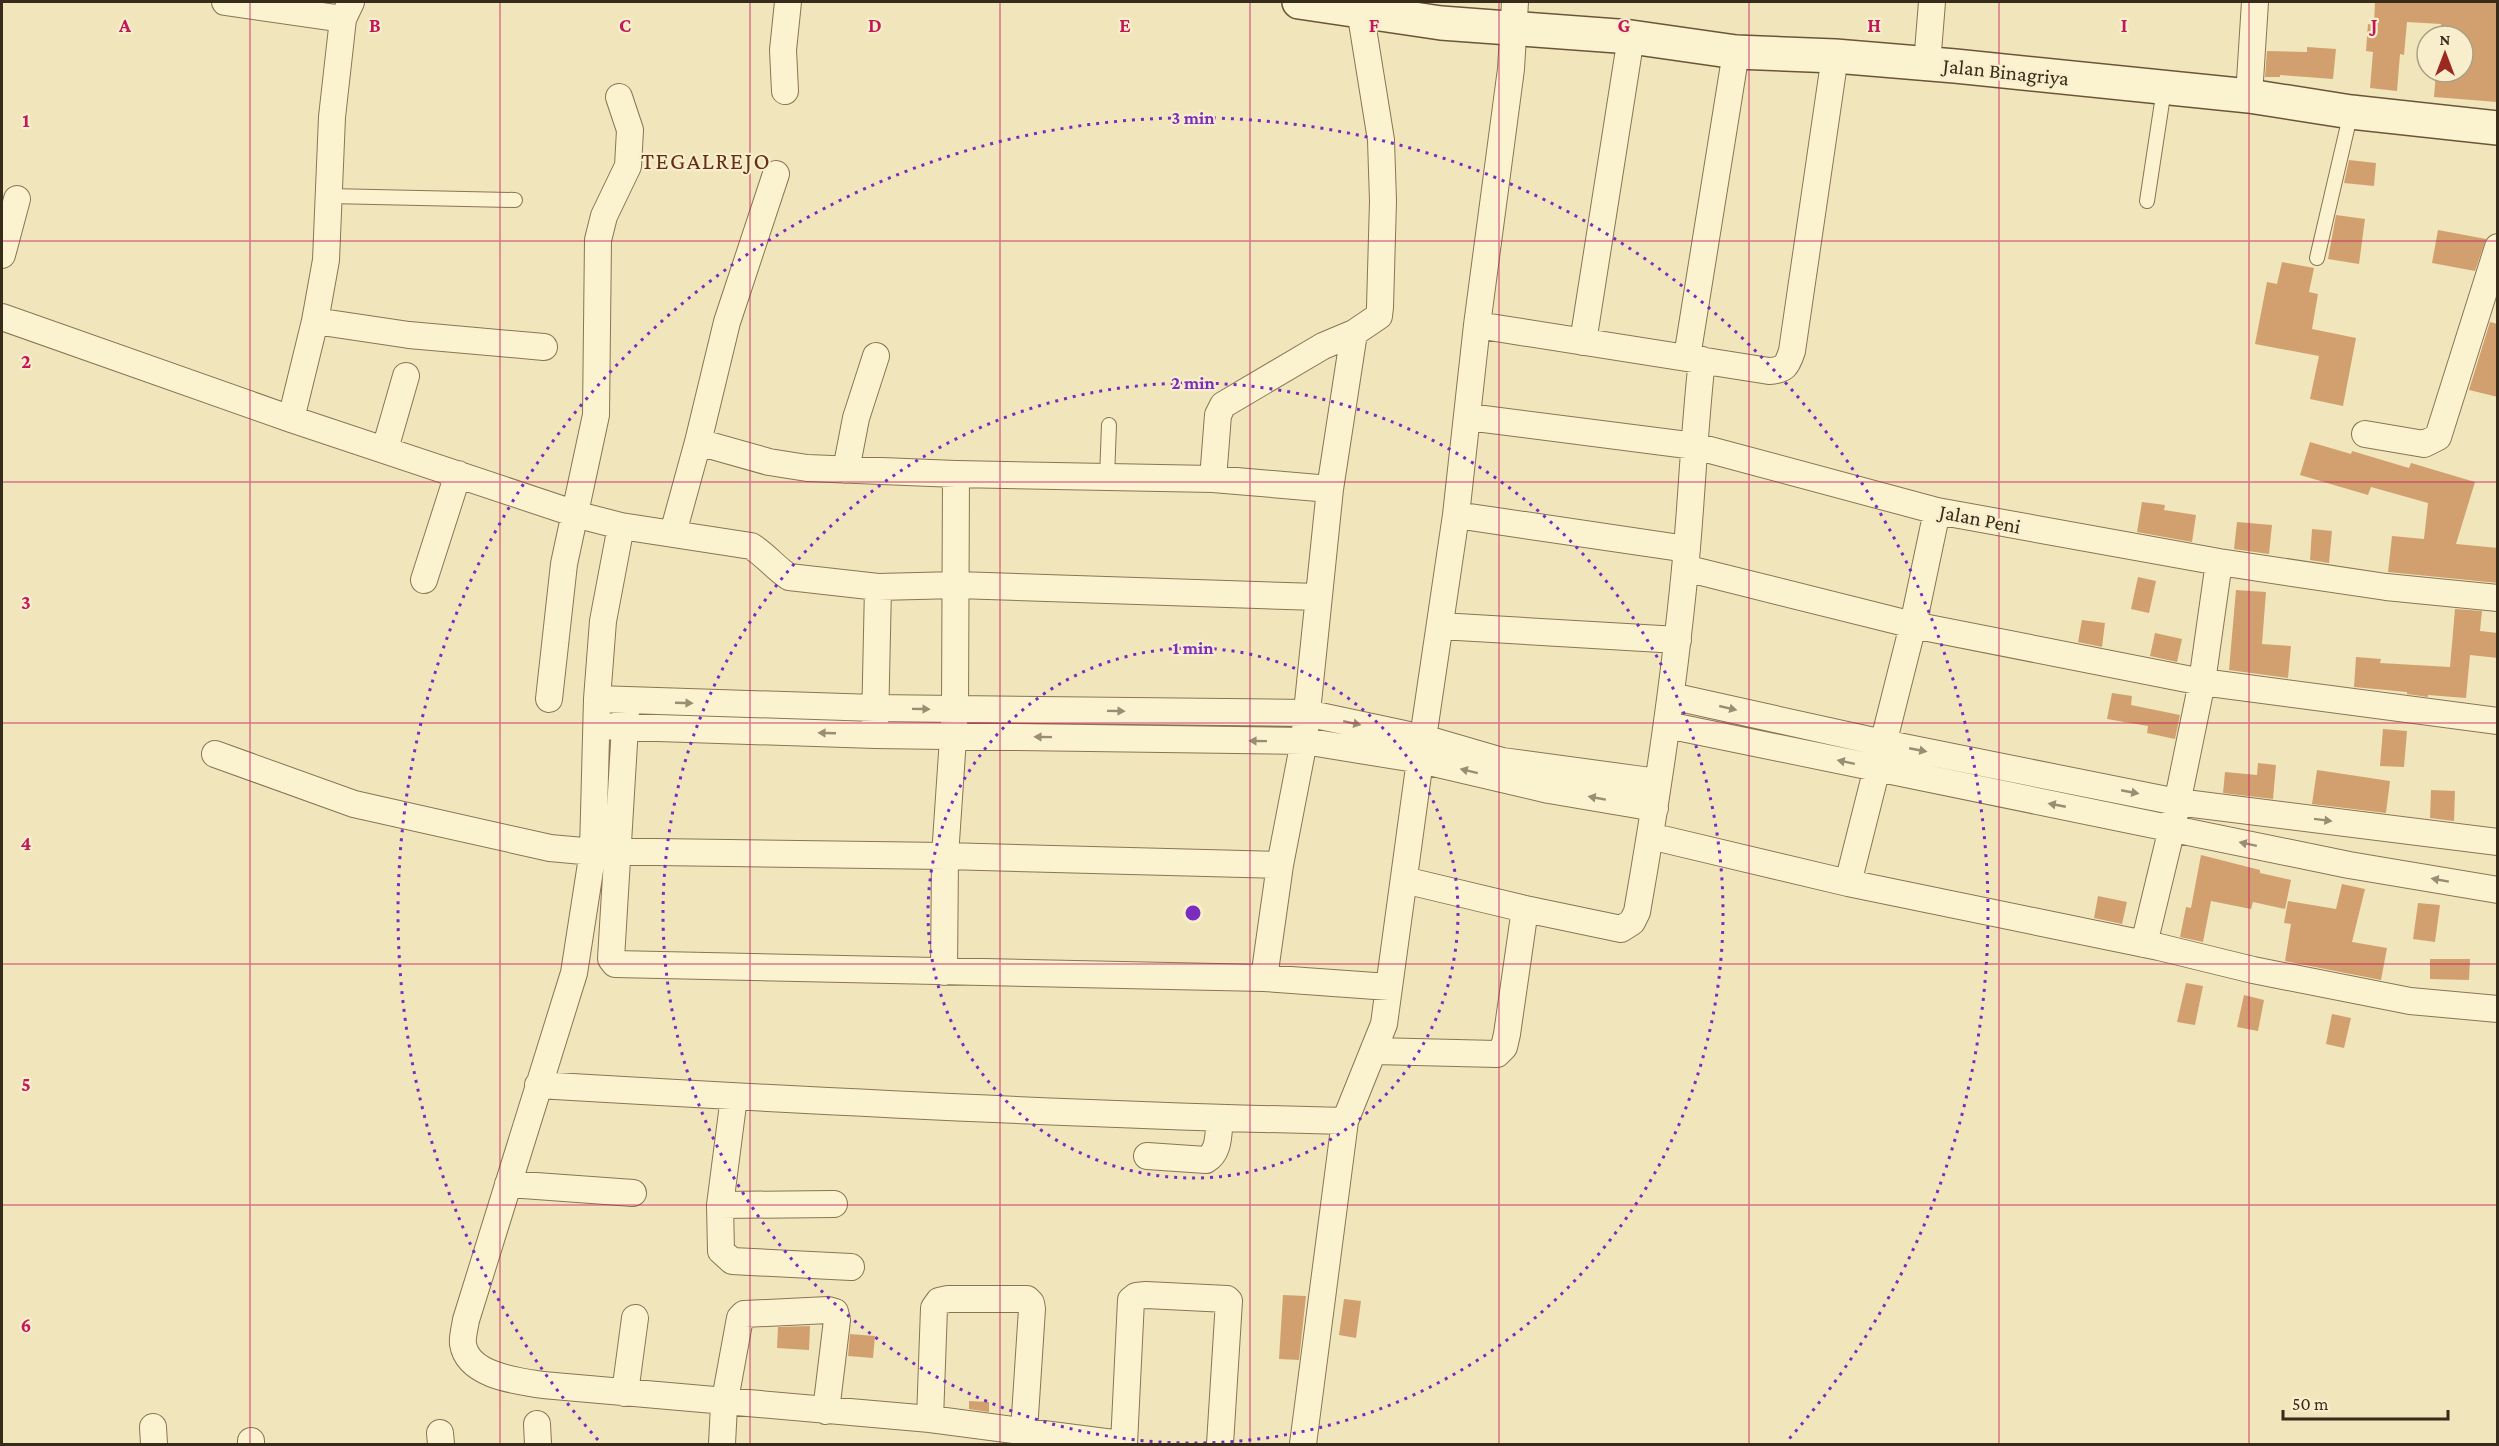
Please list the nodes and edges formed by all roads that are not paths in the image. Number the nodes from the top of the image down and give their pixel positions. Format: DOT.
graph roads {
  1 [pos="225,2"];
  2 [pos="788,2"];
  3 [pos="1299,2"];
  4 [pos="1932,2"];
  5 [pos="2255,2"];
  6 [pos="347,10"];
  7 [pos="1360,10"];
  8 [pos="1515,15"];
  9 [pos="1631,37"];
  10 [pos="1736,52"];
  11 [pos="1835,56"];
  12 [pos="1927,64"];
  13 [pos="2164,89"];
  14 [pos="785,91"];
  15 [pos="619,96"];
  16 [pos="2249,96"];
  17 [pos="2351,112"];
  18 [pos="2498,128"];
  19 [pos="776,174"];
  20 [pos="329,196"];
  21 [pos="16,199"];
  22 [pos="515,200"];
  23 [pos="2147,201"];
  24 [pos="2498,247"];
  25 [pos="2,255"];
  26 [pos="2317,258"];
  27 [pos="2,317"];
  28 [pos="315,321"];
  29 [pos="1476,325"];
  30 [pos="1354,333"];
  31 [pos="1583,342"];
  32 [pos="544,347"];
  33 [pos="876,356"];
  34 [pos="1694,359"];
  35 [pos="406,376"];
  36 [pos="1468,417"];
  37 [pos="291,419"];
  38 [pos="1109,425"];
  39 [pos="2365,434"];
  40 [pos="698,442"];
  41 [pos="1695,446"];
  42 [pos="386,449"];
  43 [pos="846,470"];
  44 [pos="458,474"];
  45 [pos="956,474"];
  46 [pos="1107,477"];
  47 [pos="1213,479"];
  48 [pos="1330,489"];
  49 [pos="1936,511"];
  50 [pos="578,515"];
  51 [pos="1456,515"];
  52 [pos="615,525"];
  53 [pos="673,533"];
  54 [pos="1686,558"];
  55 [pos="2220,562"];
  56 [pos="424,580"];
  57 [pos="957,585"];
  58 [pos="878,586"];
  59 [pos="1318,597"];
  60 [pos="2498,598"];
  61 [pos="1913,625"];
  62 [pos="1440,626"];
  63 [pos="1678,640"];
  64 [pos="2202,682"];
  65 [pos="1671,696"];
  66 [pos="549,699"];
  67 [pos="597,699"];
  68 [pos="626,701"];
  69 [pos="875,708"];
  70 [pos="955,709"];
  71 [pos="1306,713"];
  72 [pos="2498,721"];
  73 [pos="1667,725"];
  74 [pos="597,726"];
  75 [pos="626,727"];
  76 [pos="875,735"];
  77 [pos="953,735"];
  78 [pos="1304,741"];
  79 [pos="1884,743"];
  80 [pos="1422,749"];
  81 [pos="214,754"];
  82 [pos="1876,769"];
  83 [pos="1501,770"];
  84 [pos="1658,783"];
  85 [pos="2177,801"];
  86 [pos="1655,808"];
  87 [pos="2172,828"];
  88 [pos="1650,836"];
  89 [pos="2498,842"];
  90 [pos="598,851"];
  91 [pos="945,856"];
  92 [pos="1280,865"];
  93 [pos="1404,880"];
  94 [pos="1848,883"];
  95 [pos="2498,890"];
  96 [pos="1525,909"];
  97 [pos="2144,944"];
  98 [pos="944,972"];
  99 [pos="1264,978"];
  100 [pos="1389,987"];
  101 [pos="2498,1010"];
  102 [pos="1374,1051"];
  103 [pos="538,1085"];
  104 [pos="734,1097"];
  105 [pos="1220,1118"];
  106 [pos="1345,1121"];
  107 [pos="1147,1156"];
  108 [pos="508,1184"];
  109 [pos="633,1193"];
  110 [pos="834,1204"];
  111 [pos="720,1205"];
  112 [pos="851,1267"];
  113 [pos="635,1318"];
  114 [pos="625,1393"];
  115 [pos="826,1411"];
  116 [pos="723,1417"];
  117 [pos="930,1419"];
  118 [pos="1006,1435"];
  119 [pos="1123,1444"];
  120 [pos="1220,1444"];
  121 [pos="1303,1444"];
  1 -- 6 [label="street"];
  2 -- 14 [label="street"];
  3 -- 7 [label="street, Jalan Binagriya"];
  4 -- 12 [label="street"];
  5 -- 16 [label="street"];
  6 -- 20 [label="street"];
  7 -- 8 [label="street, Jalan Binagriya"];
  7 -- 30 [label="street"];
  8 -- 9 [label="street, Jalan Binagriya"];
  8 -- 29 [label="street"];
  9 -- 10 [label="street, Jalan Binagriya"];
  9 -- 31 [label="street"];
  10 -- 11 [label="street, Jalan Binagriya"];
  10 -- 34 [label="street"];
  11 -- 12 [label="street, Jalan Binagriya"];
  11 -- 34 [label="street"];
  12 -- 13 [label="street, Jalan Binagriya"];
  13 -- 16 [label="street, Jalan Binagriya"];
  13 -- 23 [label="lane"];
  15 -- 50 [label="street"];
  16 -- 17 [label="street, Jalan Binagriya"];
  17 -- 18 [label="street, Jalan Binagriya"];
  17 -- 26 [label="lane"];
  19 -- 40 [label="street"];
  20 -- 22 [label="lane"];
  20 -- 28 [label="street"];
  21 -- 25 [label="street"];
  24 -- 39 [label="street"];
  27 -- 37 [label="street"];
  28 -- 32 [label="street"];
  28 -- 37 [label="street"];
  29 -- 31 [label="street"];
  29 -- 36 [label="street"];
  30 -- 47 [label="street"];
  30 -- 48 [label="street"];
  31 -- 34 [label="street"];
  33 -- 43 [label="street"];
  34 -- 41 [label="street"];
  35 -- 42 [label="street"];
  36 -- 41 [label="street, Jalan Peni"];
  36 -- 51 [label="street"];
  37 -- 42 [label="street"];
  38 -- 46 [label="lane"];
  40 -- 43 [label="street"];
  40 -- 53 [label="street"];
  41 -- 49 [label="street, Jalan Peni"];
  41 -- 54 [label="street"];
  42 -- 44 [label="street"];
  43 -- 45 [label="street"];
  44 -- 50 [label="street"];
  44 -- 56 [label="street"];
  45 -- 46 [label="street"];
  45 -- 57 [label="street"];
  46 -- 47 [label="street"];
  47 -- 48 [label="street"];
  48 -- 59 [label="street"];
  49 -- 55 [label="street, Jalan Peni"];
  49 -- 61 [label="street"];
  50 -- 52 [label="street"];
  50 -- 66 [label="street"];
  51 -- 54 [label="street"];
  51 -- 62 [label="street"];
  52 -- 53 [label="street"];
  52 -- 67 [label="street"];
  53 -- 58 [label="street"];
  54 -- 61 [label="street"];
  54 -- 63 [label="street"];
  55 -- 60 [label="street, Jalan Peni"];
  55 -- 64 [label="street"];
  57 -- 58 [label="street"];
  57 -- 59 [label="street"];
  57 -- 70 [label="street"];
  58 -- 69 [label="street"];
  59 -- 71 [label="street"];
  61 -- 64 [label="street"];
  61 -- 79 [label="street"];
  62 -- 63 [label="street"];
  62 -- 80 [label="street"];
  63 -- 65 [label="street"];
  64 -- 72 [label="street"];
  64 -- 85 [label="street"];
  65 -- 73 [label="street"];
  65 -- 79 [label="street, one-way"];
  67 -- 68 [label="street"];
  67 -- 74 [label="street"];
  68 -- 69 [label="street, one-way"];
  68 -- 75 [label="street"];
  69 -- 70 [label="street, one-way"];
  69 -- 76 [label="street"];
  70 -- 71 [label="street, one-way"];
  70 -- 77 [label="street"];
  71 -- 78 [label="street"];
  71 -- 80 [label="street, one-way"];
  82 -- 73 [label="street, one-way"];
  73 -- 84 [label="street"];
  74 -- 75 [label="street"];
  74 -- 90 [label="street"];
  76 -- 75 [label="street, one-way"];
  75 -- 90 [label="street"];
  76 -- 77 [label="street"];
  78 -- 77 [label="street, one-way"];
  77 -- 91 [label="street"];
  78 -- 80 [label="street"];
  78 -- 92 [label="street"];
  79 -- 82 [label="street"];
  79 -- 85 [label="street, one-way"];
  80 -- 83 [label="street"];
  80 -- 93 [label="street"];
  81 -- 90 [label="street"];
  87 -- 82 [label="street, one-way"];
  82 -- 94 [label="street"];
  83 -- 84 [label="street"];
  86 -- 83 [label="street, one-way"];
  84 -- 86 [label="street"];
  85 -- 87 [label="street"];
  85 -- 89 [label="street, one-way"];
  86 -- 88 [label="street"];
  95 -- 87 [label="street, one-way"];
  87 -- 97 [label="street"];
  88 -- 94 [label="street"];
  88 -- 96 [label="street"];
  90 -- 91 [label="street"];
  90 -- 98 [label="street"];
  90 -- 103 [label="street"];
  91 -- 92 [label="street"];
  91 -- 98 [label="street"];
  92 -- 99 [label="street"];
  93 -- 96 [label="street"];
  93 -- 100 [label="street"];
  94 -- 97 [label="street"];
  96 -- 102 [label="street"];
  97 -- 101 [label="street"];
  98 -- 99 [label="street"];
  99 -- 100 [label="street"];
  100 -- 102 [label="street"];
  102 -- 106 [label="street"];
  103 -- 104 [label="street"];
  103 -- 108 [label="street"];
  104 -- 105 [label="street"];
  104 -- 111 [label="street"];
  105 -- 106 [label="street"];
  105 -- 107 [label="street"];
  106 -- 121 [label="street"];
  108 -- 109 [label="street"];
  108 -- 114 [label="street"];
  110 -- 111 [label="street"];
  111 -- 112 [label="street"];
  113 -- 114 [label="street"];
  114 -- 116 [label="street"];
  115 -- 116 [label="street"];
  115 -- 116 [label="street"];
  115 -- 117 [label="street"];
  117 -- 118 [label="street"];
  117 -- 118 [label="street"];
  118 -- 119 [label="street"];
  119 -- 120 [label="street"];
}
